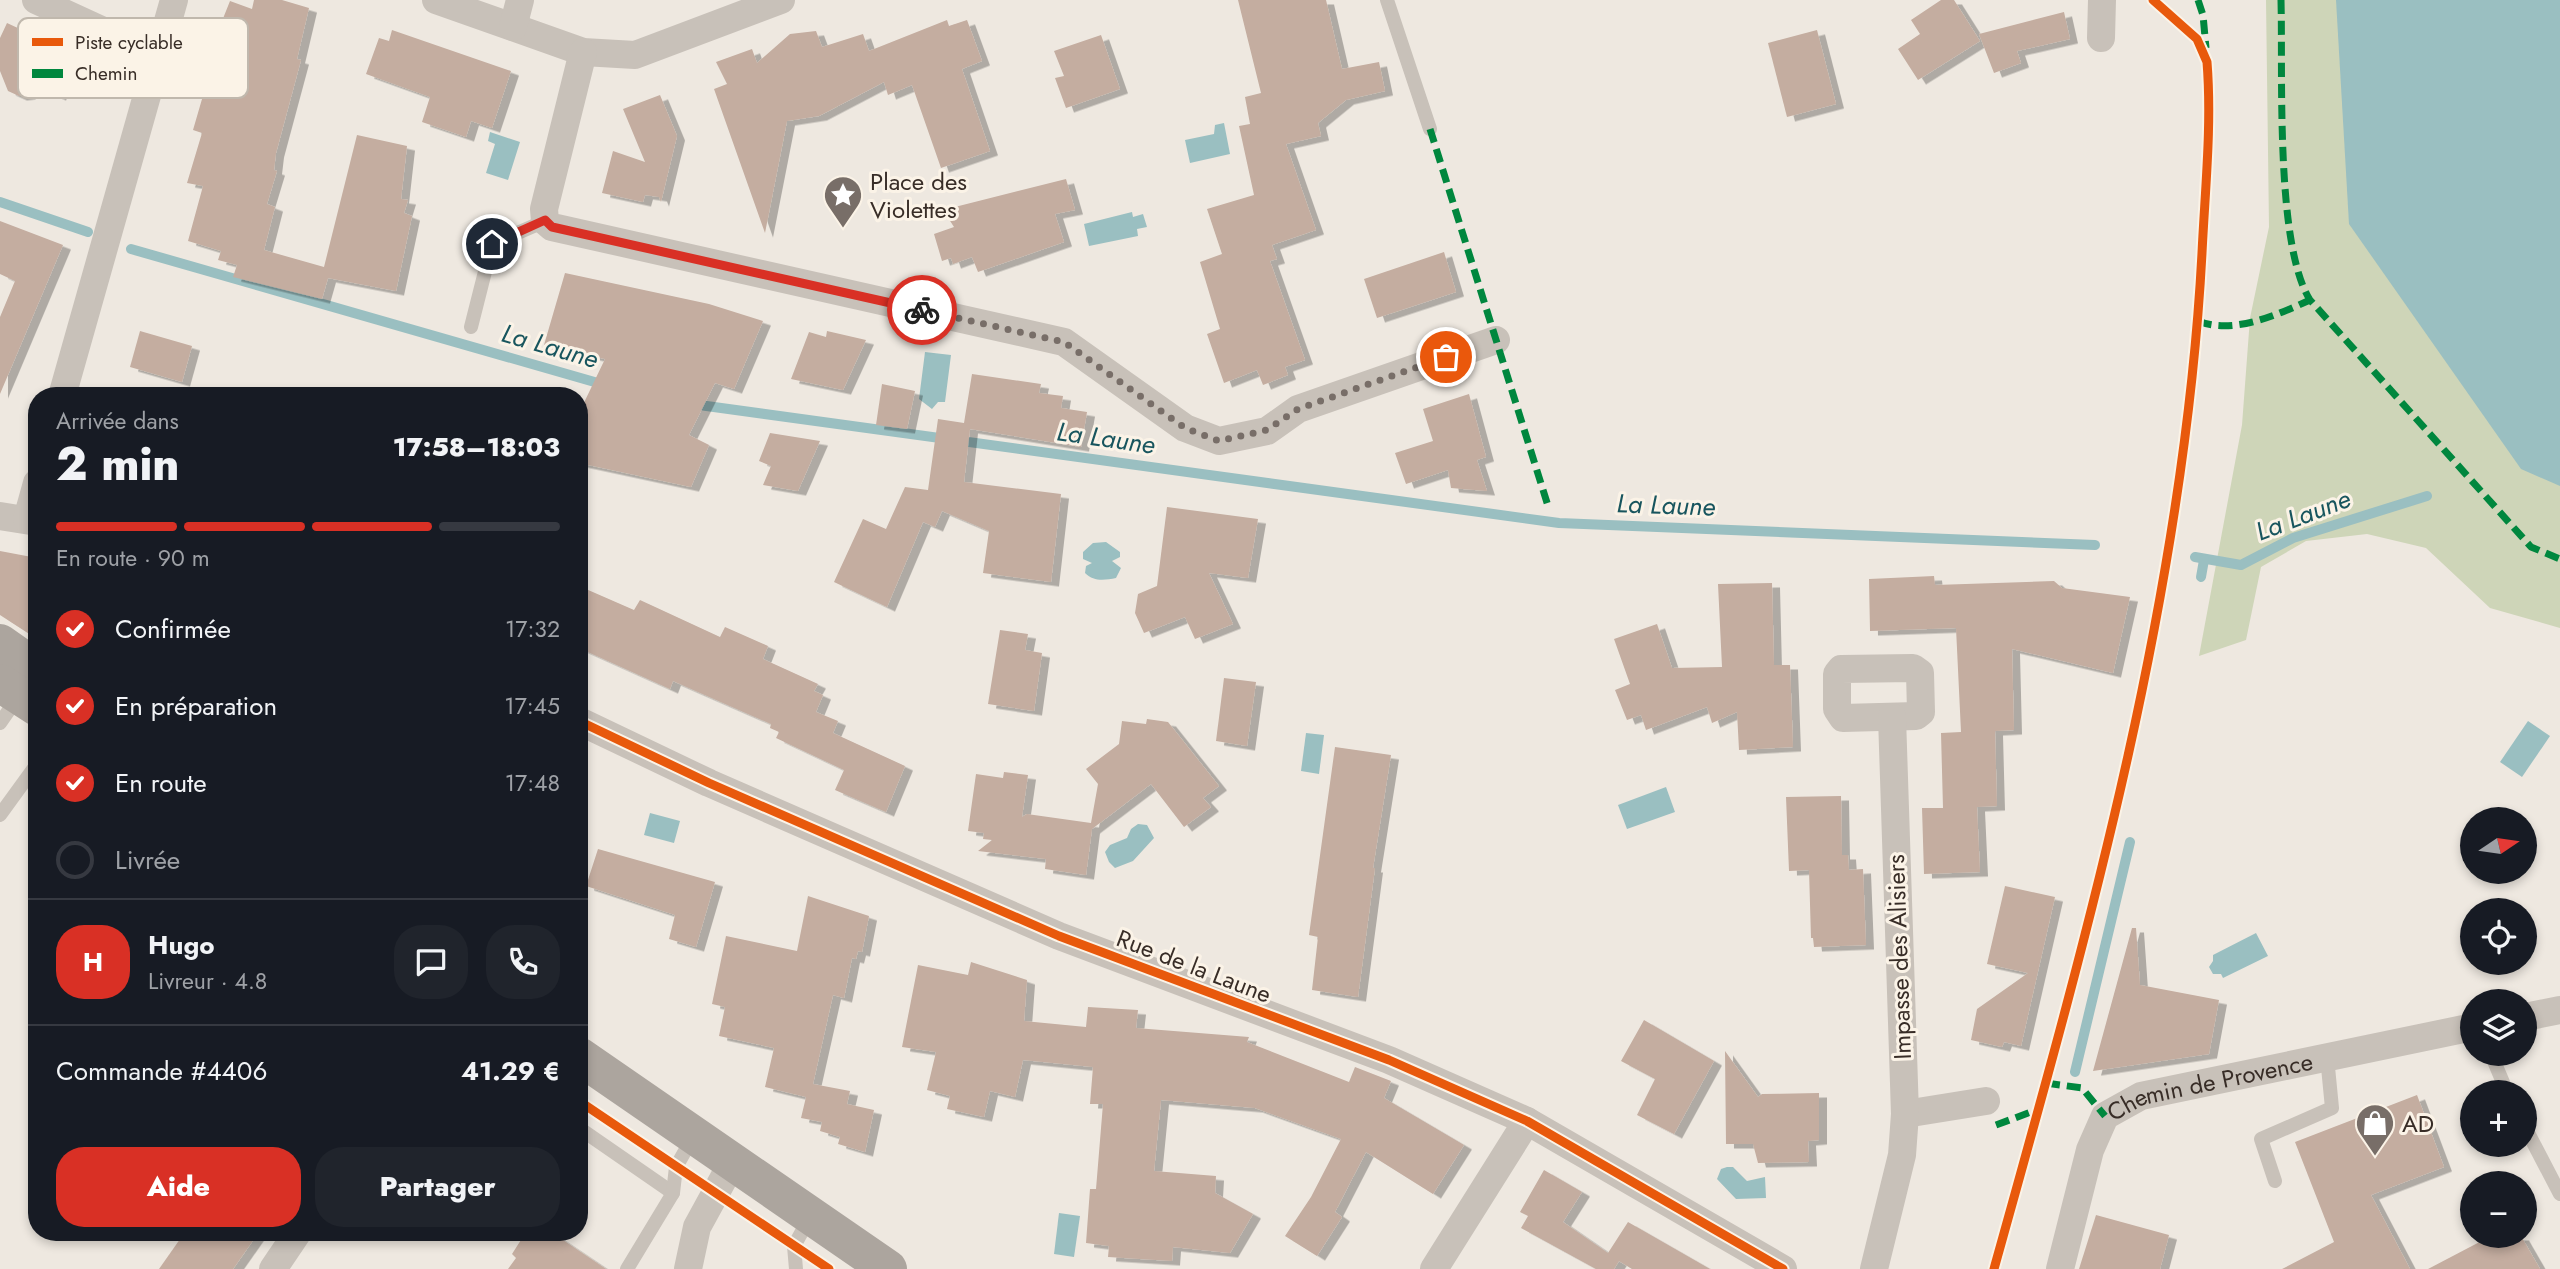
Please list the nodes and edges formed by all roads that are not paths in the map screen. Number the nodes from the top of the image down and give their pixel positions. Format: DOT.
graph roads {
  1 [pos="36,0"];
  2 [pos="174,0"];
  3 [pos="436,0"];
  4 [pos="781,0"];
  5 [pos="1387,0"];
  6 [pos="2102,0"];
  7 [pos="516,13"];
  8 [pos="75,18"];
  9 [pos="169,18"];
  10 [pos="2101,38"];
  11 [pos="583,52"];
  12 [pos="146,98"];
  13 [pos="1430,129"];
  14 [pos="545,220"];
  15 [pos="471,327"];
  16 [pos="1496,340"];
  17 [pos="65,387"];
  18 [pos="0,643"];
  19 [pos="22,694"];
  20 [pos="1892,717"];
  21 [pos="588,725"];
  22 [pos="28,776"];
  23 [pos="0,815"];
  24 [pos="2560,1010"];
  25 [pos="2537,1015"];
  26 [pos="2460,1030"];
  27 [pos="2327,1057"];
  28 [pos="588,1062"];
  29 [pos="1986,1101"];
  30 [pos="1905,1114"];
  31 [pos="1527,1121"];
  32 [pos="588,1134"];
  33 [pos="694,1136"];
  34 [pos="2537,1150"];
  35 [pos="732,1163"];
  36 [pos="2275,1181"];
  37 [pos="673,1194"];
  38 [pos="2560,1194"];
  39 [pos="810,1216"];
  40 [pos="292,1241"];
  41 [pos="273,1269"];
  42 [pos="627,1269"];
  43 [pos="688,1269"];
  44 [pos="796,1269"];
  45 [pos="888,1269"];
  46 [pos="1434,1269"];
  47 [pos="1783,1269"];
  48 [pos="1874,1269"];
  49 [pos="2060,1269"];
  1 -- 8 [label="street"];
  2 -- 9 [label="street"];
  3 -- 7 [label="street"];
  4 -- 11 [label="street"];
  5 -- 13 [label="lane"];
  6 -- 10 [label="street"];
  7 -- 11 [label="street"];
  11 -- 14 [label="street"];
  12 -- 17 [label="street"];
  14 -- 15 [label="lane"];
  14 -- 16 [label="street"];
  18 -- 19 [label="main road"];
  20 -- 30 [label="street, Impasse des Alisiers"];
  21 -- 31 [label="street, Rue de la Laune"];
  22 -- 23 [label="lane"];
  24 -- 25 [label="street"];
  26 -- 27 [label="street, Chemin de Provence"];
  27 -- 36 [label="lane"];
  27 -- 49 [label="street, Chemin de Provence"];
  28 -- 33 [label="main road"];
  29 -- 30 [label="street"];
  30 -- 48 [label="street"];
  31 -- 46 [label="street"];
  31 -- 47 [label="street, Rue de la Laune"];
  32 -- 37 [label="lane"];
  33 -- 35 [label="main road"];
  33 -- 37 [label="lane"];
  34 -- 38 [label="lane"];
  35 -- 39 [label="main road"];
  35 -- 43 [label="street"];
  37 -- 42 [label="lane"];
  39 -- 44 [label="lane"];
  39 -- 45 [label="main road"];
  40 -- 41 [label="street"];
}
